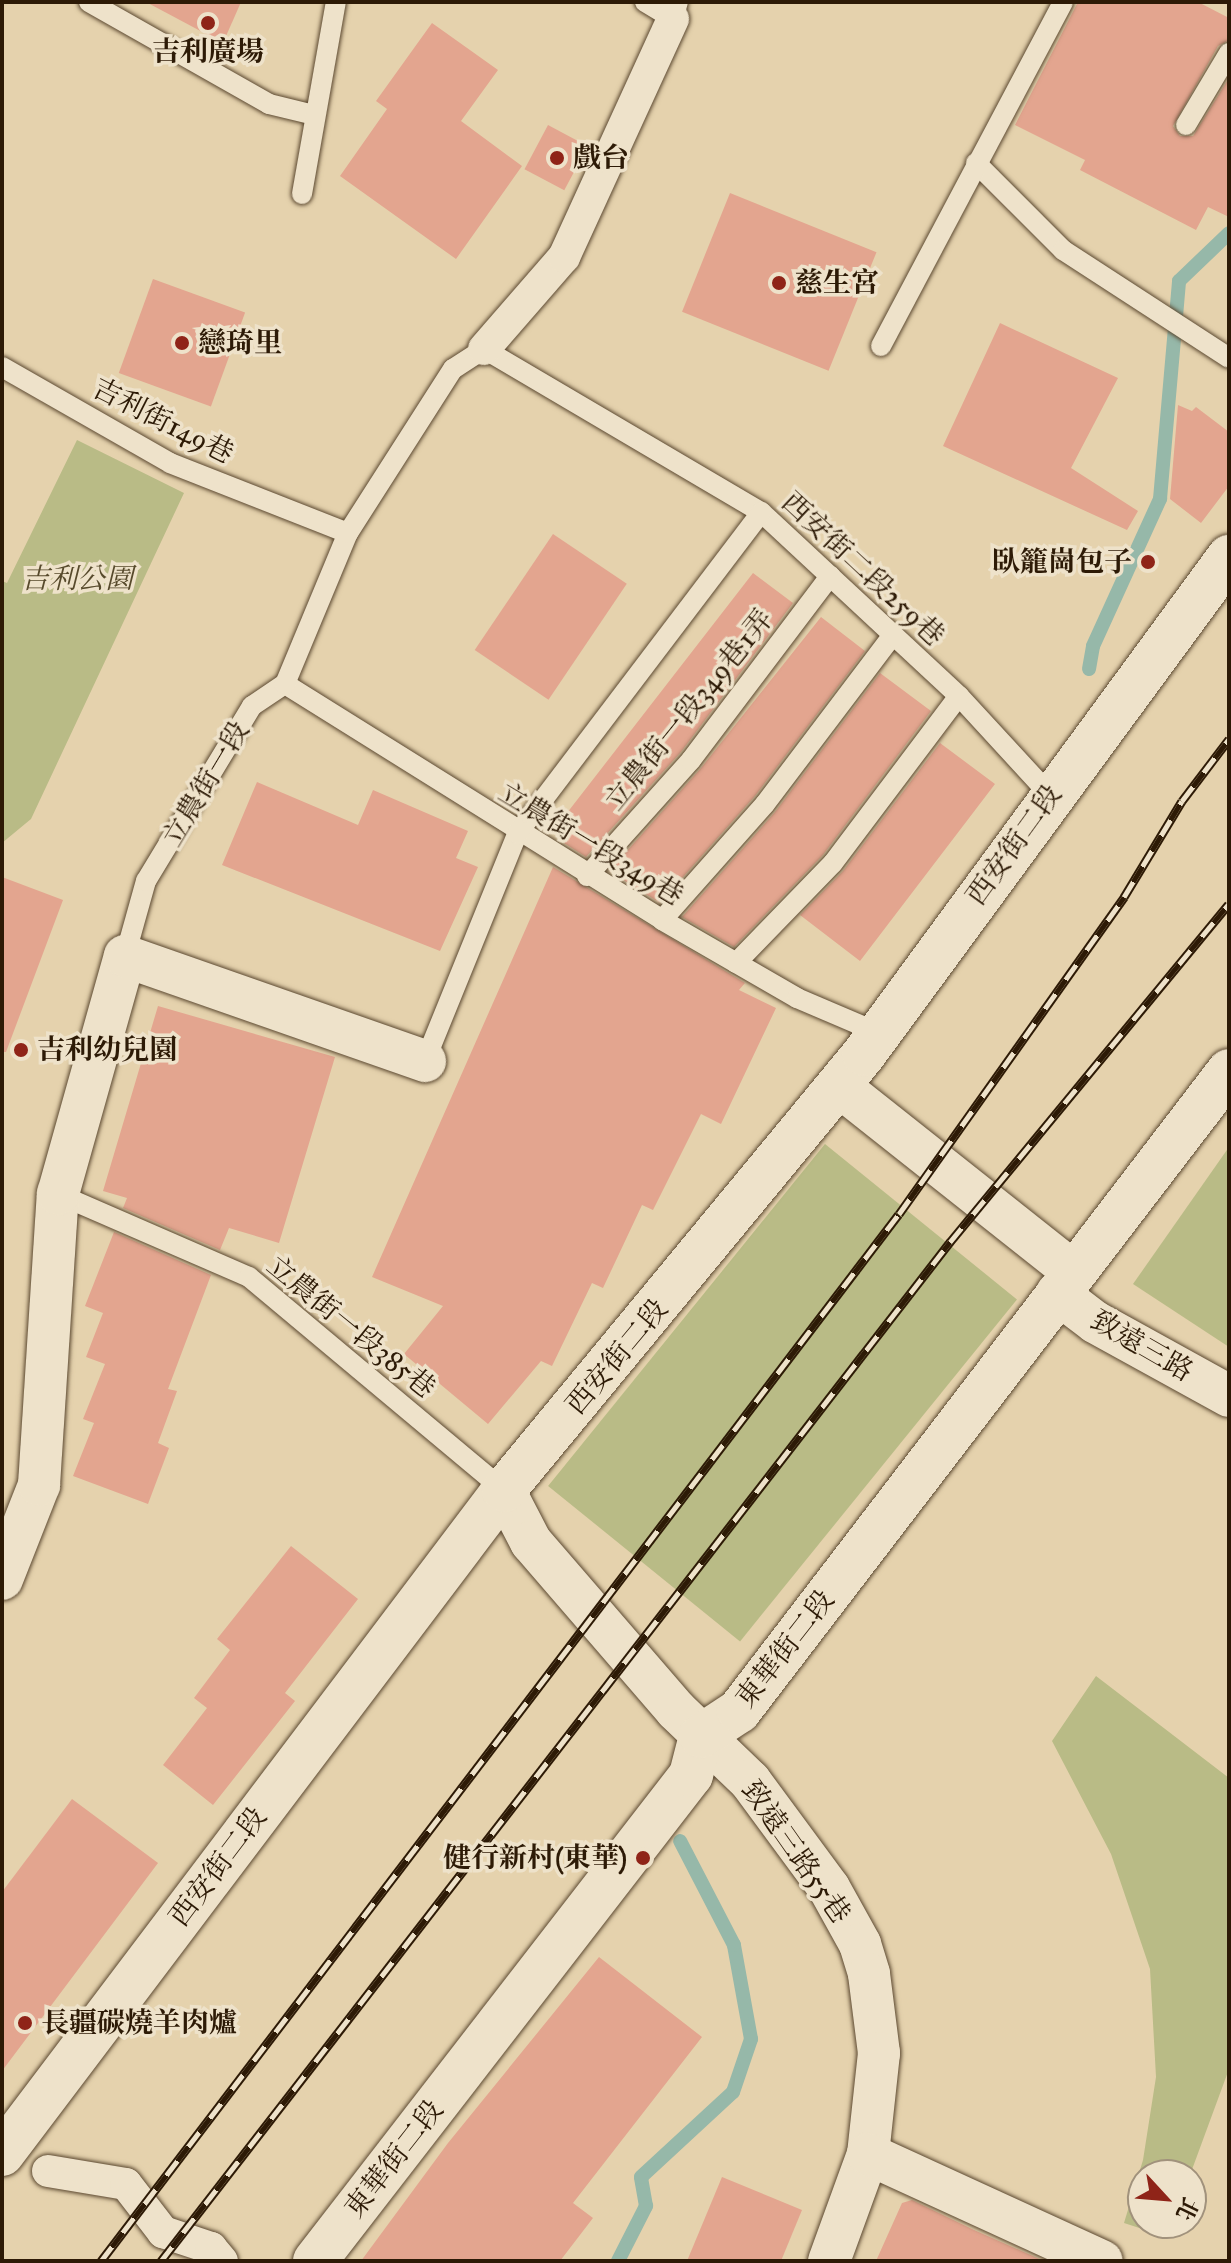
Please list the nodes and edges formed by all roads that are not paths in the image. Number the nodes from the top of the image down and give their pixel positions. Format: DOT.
graph roads {
  1 [pos="89,2"];
  2 [pos="336,2"];
  3 [pos="645,2"];
  4 [pos="1063,2"];
  5 [pos="676,10"];
  6 [pos="1229,53"];
  7 [pos="314,115"];
  8 [pos="1186,125"];
  9 [pos="976,163"];
  10 [pos="302,194"];
  11 [pos="881,346"];
  12 [pos="484,349"];
  13 [pos="1222,353"];
  14 [pos="2,367"];
  15 [pos="761,512"];
  16 [pos="348,533"];
  17 [pos="1229,557"];
  18 [pos="830,576"];
  19 [pos="893,635"];
  20 [pos="285,684"];
  21 [pos="959,696"];
  22 [pos="1050,795"];
  23 [pos="517,834"];
  24 [pos="587,876"];
  25 [pos="662,920"];
  26 [pos="125,956"];
  27 [pos="736,963"];
  28 [pos="879,1033"];
  29 [pos="425,1061"];
  30 [pos="1229,1071"];
  31 [pos="839,1086"];
  32 [pos="58,1194"];
  33 [pos="1064,1282"];
  34 [pos="1229,1396"];
  35 [pos="504,1490"];
  36 [pos="2,1579"];
  37 [pos="701,1736"];
  38 [pos="8,2135"];
  39 [pos="868,2154"];
  40 [pos="48,2171"];
  41 [pos="1095,2260"];
  42 [pos="222,2261"];
  43 [pos="315,2261"];
  44 [pos="829,2261"];
  1 -- 7 [label="lane"];
  2 -- 7 [label="lane"];
  3 -- 5 [label="lane"];
  4 -- 9 [label="lane"];
  5 -- 12 [label="street"];
  6 -- 8 [label="lane"];
  7 -- 10 [label="lane"];
  9 -- 11 [label="lane"];
  9 -- 13 [label="lane"];
  12 -- 15 [label="lane, 西安街二段259巷"];
  12 -- 16 [label="lane"];
  14 -- 16 [label="lane, 吉利街149巷"];
  15 -- 18 [label="lane, 西安街二段259巷"];
  15 -- 23 [label="lane"];
  16 -- 20 [label="lane"];
  17 -- 22 [label="street, 西安街二段"];
  18 -- 19 [label="lane, 西安街二段259巷"];
  18 -- 24 [label="lane, 立農街一段349巷1弄"];
  19 -- 21 [label="lane, 西安街二段259巷"];
  19 -- 25 [label="lane"];
  20 -- 23 [label="lane, 立農街一段349巷"];
  20 -- 26 [label="lane, 立農街一段"];
  21 -- 22 [label="lane, 西安街二段259巷"];
  21 -- 27 [label="lane"];
  22 -- 28 [label="street, 西安街二段"];
  23 -- 24 [label="lane, 立農街一段349巷"];
  23 -- 29 [label="lane"];
  24 -- 25 [label="lane, 立農街一段349巷"];
  25 -- 27 [label="lane, 立農街一段349巷"];
  26 -- 29 [label="street"];
  26 -- 32 [label="street, 立農街一段"];
  27 -- 28 [label="lane, 立農街一段349巷"];
  28 -- 31 [label="street, 西安街二段"];
  30 -- 33 [label="street, 東華街二段"];
  31 -- 33 [label="street, 致遠三路"];
  31 -- 35 [label="street, 西安街二段"];
  32 -- 35 [label="lane, 立農街一段385巷"];
  32 -- 36 [label="street, 立農街一段"];
  33 -- 34 [label="street, 致遠三路"];
  33 -- 37 [label="street, 東華街二段"];
  35 -- 37 [label="street, 致遠三路55巷"];
  35 -- 38 [label="street, 西安街二段"];
  37 -- 39 [label="street, 致遠三路55巷"];
  37 -- 43 [label="street, 東華街二段"];
  39 -- 41 [label="street"];
  39 -- 44 [label="street, 致遠三路55巷"];
  40 -- 42 [label="street"];
}
